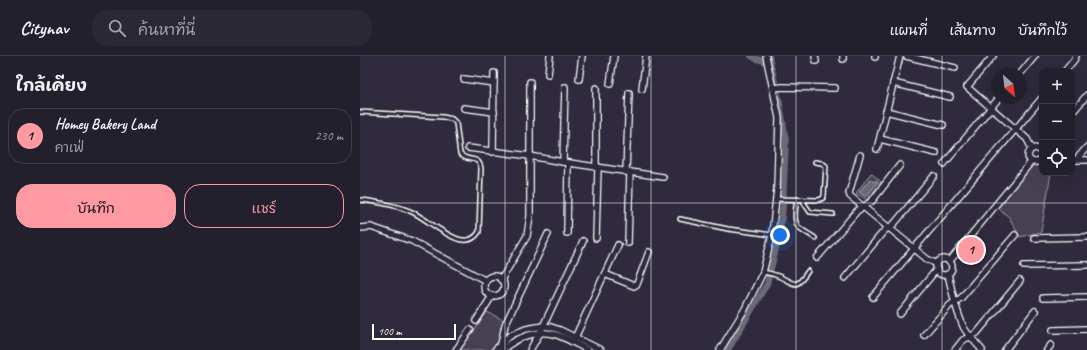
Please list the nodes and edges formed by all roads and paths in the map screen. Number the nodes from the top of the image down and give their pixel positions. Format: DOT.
graph roads {
  1 [pos="550,56"];
  2 [pos="582,56"];
  3 [pos="614,56"];
  4 [pos="646,56"];
  5 [pos="766,56"];
  6 [pos="900,56"];
  7 [pos="906,56"];
  8 [pos="993,56"];
  9 [pos="1035,56"];
  10 [pos="1076,56"];
  11 [pos="955,68"];
  12 [pos="1025,68"];
  13 [pos="1067,68"];
  14 [pos="494,72"];
  15 [pos="548,74"];
  16 [pos="464,79"];
  17 [pos="579,79"];
  18 [pos="530,82"];
  19 [pos="494,83"];
  20 [pos="893,83"];
  21 [pos="610,84"];
  22 [pos="565,87"];
  23 [pos="596,88"];
  24 [pos="777,88"];
  25 [pos="835,88"];
  26 [pos="642,89"];
  27 [pos="629,93"];
  28 [pos="1087,95"];
  29 [pos="950,97"];
  30 [pos="1039,101"];
  31 [pos="994,104"];
  32 [pos="464,108"];
  33 [pos="991,108"];
  34 [pos="1075,109"];
  35 [pos="886,111"];
  36 [pos="360,112"];
  37 [pos="494,112"];
  38 [pos="943,125"];
  39 [pos="1015,129"];
  40 [pos="880,139"];
  41 [pos="1087,147"];
  42 [pos="468,148"];
  43 [pos="877,149"];
  44 [pos="1032,149"];
  45 [pos="1039,149"];
  46 [pos="493,152"];
  47 [pos="936,153"];
  48 [pos="860,155"];
  49 [pos="530,156"];
  50 [pos="1075,159"];
  51 [pos="1075,160"];
  52 [pos="1087,160"];
  53 [pos="1039,161"];
  54 [pos="815,162"];
  55 [pos="1031,162"];
  56 [pos="566,163"];
  57 [pos="944,164"];
  58 [pos="900,165"];
  59 [pos="597,167"];
  60 [pos="628,172"];
  61 [pos="934,176"];
  62 [pos="663,177"];
  63 [pos="778,199"];
  64 [pos="796,199"];
  65 [pos="360,200"];
  66 [pos="804,200"];
  67 [pos="863,207"];
  68 [pos="833,214"];
  69 [pos="680,219"];
  70 [pos="888,227"];
  71 [pos="360,228"];
  72 [pos="567,232"];
  73 [pos="548,234"];
  74 [pos="772,234"];
  75 [pos="1015,235"];
  76 [pos="1087,237"];
  77 [pos="596,238"];
  78 [pos="815,238"];
  79 [pos="1034,238"];
  80 [pos="583,241"];
  81 [pos="628,243"];
  82 [pos="618,245"];
  83 [pos="914,248"];
  84 [pos="649,252"];
  85 [pos="817,258"];
  86 [pos="949,262"];
  87 [pos="937,266"];
  88 [pos="1024,266"];
  89 [pos="1087,266"];
  90 [pos="808,271"];
  91 [pos="764,272"];
  92 [pos="605,274"];
  93 [pos="948,274"];
  94 [pos="844,278"];
  95 [pos="501,280"];
  96 [pos="1020,280"];
  97 [pos="486,281"];
  98 [pos="492,296"];
  99 [pos="873,297"];
  100 [pos="1087,297"];
  101 [pos="1043,298"];
  102 [pos="955,302"];
  103 [pos="1035,312"];
  104 [pos="900,314"];
  105 [pos="476,321"];
  106 [pos="543,326"];
  107 [pos="1087,329"];
  108 [pos="470,330"];
  109 [pos="1053,330"];
  110 [pos="540,333"];
  111 [pos="924,335"];
  112 [pos="970,336"];
  113 [pos="574,340"];
  114 [pos="1051,345"];
  115 [pos="502,347"];
  116 [pos="456,350"];
  117 [pos="495,350"];
  118 [pos="530,350"];
  119 [pos="588,350"];
  120 [pos="601,350"];
  121 [pos="720,350"];
  122 [pos="954,350"];
  123 [pos="982,350"];
  124 [pos="1005,350"];
  125 [pos="1046,350"];
  1 -- 15 [label="street"];
  2 -- 17 [label="street"];
  3 -- 21 [label="street"];
  4 -- 26 [label="street"];
  5 -- 24 [label="street"];
  6 -- 20 [label="street"];
  7 -- 11 [label="street"];
  8 -- 33 [label="street"];
  9 -- 12 [label="street"];
  10 -- 13 [label="street"];
  14 -- 19 [label="street"];
  16 -- 19 [label="street"];
  18 -- 49 [label="street"];
  19 -- 37 [label="street"];
  20 -- 29 [label="street"];
  20 -- 35 [label="street"];
  22 -- 56 [label="street"];
  23 -- 59 [label="street"];
  24 -- 25 [label="street"];
  24 -- 63 [label="street"];
  27 -- 60 [label="street"];
  28 -- 34 [label="street"];
  30 -- 39 [label="street"];
  31 -- 33 [label="street"];
  32 -- 37 [label="street"];
  33 -- 39 [label="street"];
  33 -- 57 [label="street"];
  35 -- 38 [label="street"];
  35 -- 40 [label="street"];
  36 -- 65 [label="lane"];
  37 -- 46 [label="street"];
  39 -- 44 [label="street"];
  39 -- 83 [label="street"];
  40 -- 43 [label="street"];
  40 -- 47 [label="street"];
  41 -- 50 [label="street"];
  42 -- 46 [label="street"];
  44 -- 45 [label="street"];
  44 -- 55 [label="street"];
  46 -- 49 [label="street"];
  48 -- 67 [label="street"];
  49 -- 56 [label="street"];
  49 -- 95 [label="street"];
  51 -- 52 [label="street"];
  53 -- 55 [label="street"];
  54 -- 66 [label="lane"];
  55 -- 86 [label="street"];
  56 -- 59 [label="street"];
  56 -- 72 [label="street"];
  58 -- 67 [label="street"];
  59 -- 60 [label="street"];
  59 -- 77 [label="street"];
  60 -- 62 [label="street"];
  60 -- 81 [label="street"];
  61 -- 70 [label="street"];
  63 -- 64 [label="lane"];
  63 -- 74 [label="street"];
  64 -- 66 [label="lane"];
  64 -- 78 [label="lane"];
  66 -- 68 [label="lane"];
  67 -- 70 [label="street"];
  67 -- 85 [label="street"];
  69 -- 74 [label="lane"];
  70 -- 83 [label="street"];
  70 -- 94 [label="street"];
  71 -- 97 [label="street"];
  73 -- 115 [label="street"];
  74 -- 91 [label="street"];
  75 -- 102 [label="street"];
  76 -- 79 [label="street"];
  80 -- 106 [label="street"];
  82 -- 92 [label="street"];
  83 -- 87 [label="street"];
  83 -- 99 [label="street"];
  84 -- 92 [label="street"];
  86 -- 87 [label="street"];
  86 -- 93 [label="street"];
  87 -- 93 [label="street"];
  87 -- 104 [label="street"];
  88 -- 89 [label="street"];
  90 -- 91 [label="lane"];
  91 -- 121 [label="street"];
  92 -- 113 [label="street"];
  93 -- 102 [label="street"];
  95 -- 97 [label="street"];
  95 -- 98 [label="street"];
  96 -- 112 [label="street"];
  97 -- 98 [label="street"];
  98 -- 105 [label="street"];
  100 -- 101 [label="street"];
  102 -- 111 [label="street"];
  102 -- 112 [label="street"];
  103 -- 124 [label="street"];
  106 -- 110 [label="street"];
  106 -- 113 [label="street"];
  106 -- 115 [label="street"];
  107 -- 109 [label="street"];
  108 -- 116 [label="street"];
  110 -- 113 [label="street"];
  110 -- 115 [label="street"];
  110 -- 118 [label="street"];
  112 -- 122 [label="street"];
  112 -- 123 [label="street"];
  113 -- 119 [label="street"];
  113 -- 120 [label="street"];
  114 -- 125 [label="street"];
  115 -- 117 [label="street"];
}
